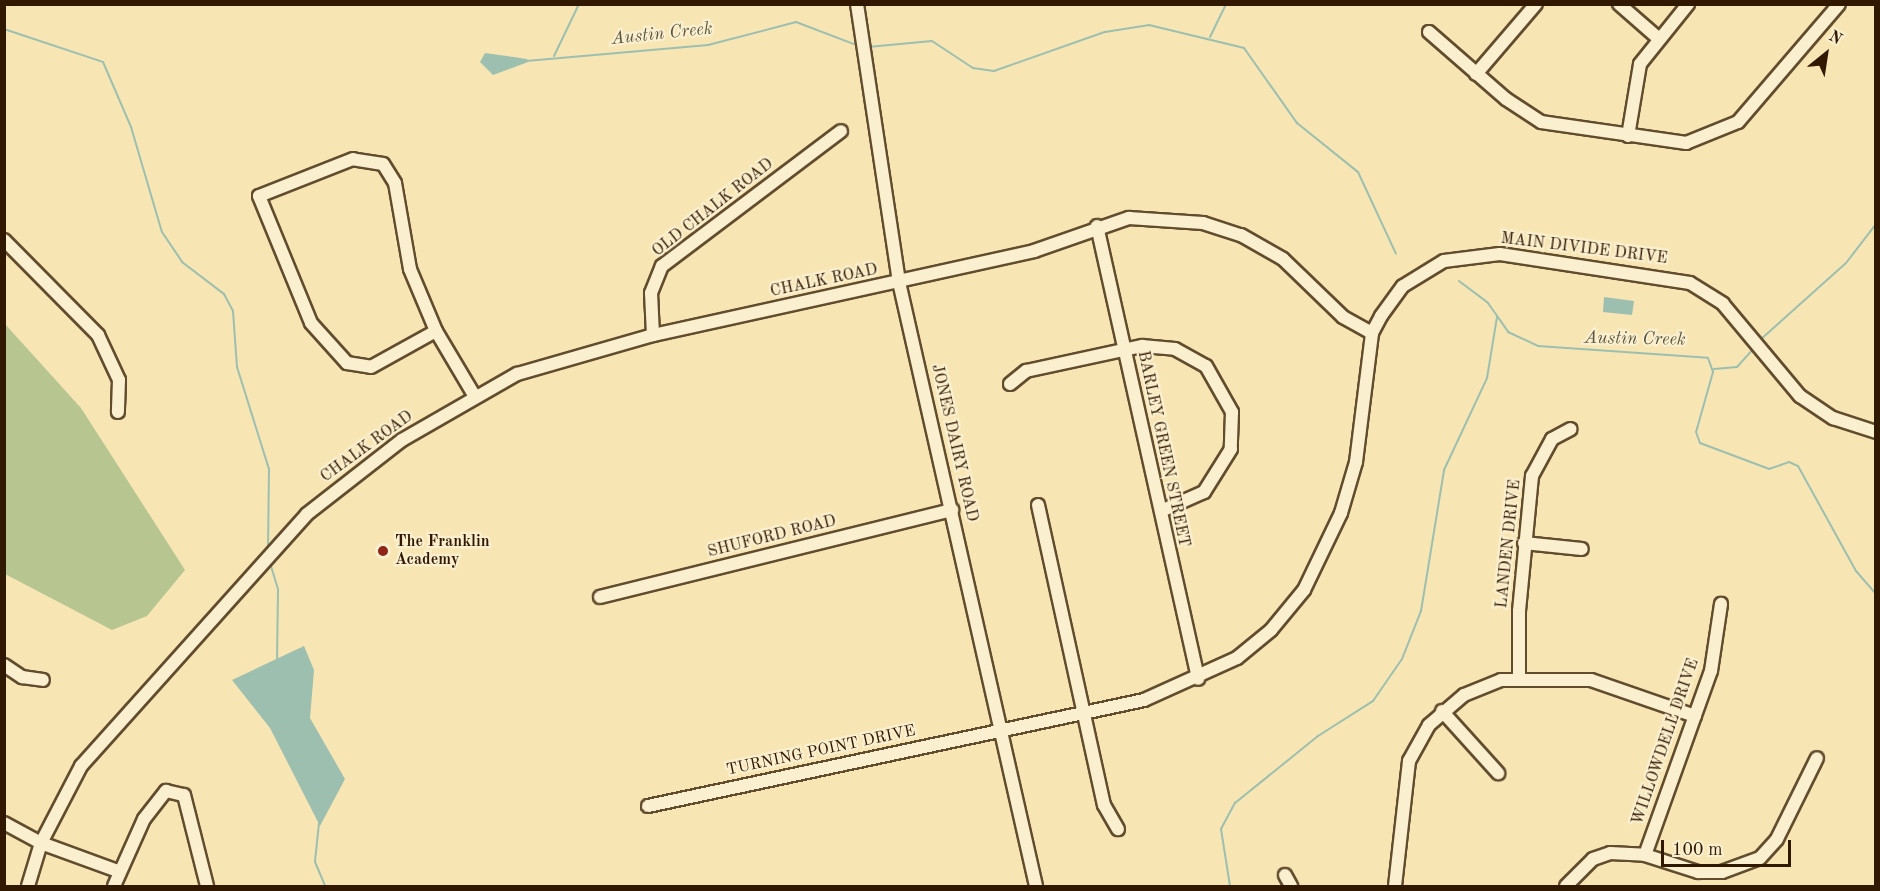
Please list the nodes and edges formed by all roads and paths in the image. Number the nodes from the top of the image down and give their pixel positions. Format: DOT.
graph roads {
  1 [pos="857,4"];
  2 [pos="1536,4"];
  3 [pos="1619,4"];
  4 [pos="1688,4"];
  5 [pos="1839,4"];
  6 [pos="1429,32"];
  7 [pos="1658,38"];
  8 [pos="1476,74"];
  9 [pos="841,131"];
  10 [pos="1628,136"];
  11 [pos="1097,226"];
  12 [pos="4,240"];
  13 [pos="899,282"];
  14 [pos="436,331"];
  15 [pos="1372,333"];
  16 [pos="653,335"];
  17 [pos="1124,349"];
  18 [pos="1010,384"];
  19 [pos="474,395"];
  20 [pos="118,412"];
  21 [pos="1571,429"];
  22 [pos="1875,432"];
  23 [pos="1038,505"];
  24 [pos="952,510"];
  25 [pos="1161,511"];
  26 [pos="1524,543"];
  27 [pos="1582,549"];
  28 [pos="600,597"];
  29 [pos="1721,604"];
  30 [pos="4,665"];
  31 [pos="1198,679"];
  32 [pos="1519,679"];
  33 [pos="43,680"];
  34 [pos="1442,711"];
  35 [pos="1083,713"];
  36 [pos="1695,716"];
  37 [pos="1000,729"];
  38 [pos="1817,758"];
  39 [pos="1498,773"];
  40 [pos="648,806"];
  41 [pos="4,823"];
  42 [pos="1118,829"];
  43 [pos="41,843"];
  44 [pos="1645,855"];
  45 [pos="118,871"];
  46 [pos="1285,875"];
  47 [pos="28,886"];
  48 [pos="114,886"];
  49 [pos="207,886"];
  50 [pos="1036,886"];
  51 [pos="1291,886"];
  52 [pos="1395,886"];
  53 [pos="1566,886"];
  1 -- 13 [label="street, JONES DAIRY ROAD"];
  2 -- 8 [label="street"];
  3 -- 7 [label="street"];
  4 -- 7 [label="street"];
  5 -- 10 [label="street"];
  6 -- 8 [label="street"];
  7 -- 10 [label="street"];
  8 -- 10 [label="street"];
  9 -- 16 [label="street, OLD CHALK ROAD"];
  11 -- 13 [label="street, CHALK ROAD"];
  11 -- 15 [label="street, CHALK ROAD"];
  11 -- 17 [label="street, BARLEY GREEN STREET"];
  12 -- 20 [label="street"];
  13 -- 16 [label="street, CHALK ROAD"];
  13 -- 24 [label="street, JONES DAIRY ROAD"];
  14 -- 14 [label="street"];
  14 -- 19 [label="street"];
  15 -- 22 [label="street, MAIN DIVIDE DRIVE"];
  15 -- 31 [label="street, MAIN DIVIDE DRIVE"];
  16 -- 19 [label="street, CHALK ROAD"];
  17 -- 18 [label="street"];
  17 -- 25 [label="street, BARLEY GREEN STREET"];
  17 -- 25 [label="street"];
  19 -- 43 [label="street, CHALK ROAD"];
  21 -- 26 [label="street, LANDEN DRIVE"];
  23 -- 35 [label="street"];
  24 -- 28 [label="street, SHUFORD ROAD"];
  24 -- 37 [label="street, JONES DAIRY ROAD"];
  25 -- 31 [label="street, BARLEY GREEN STREET"];
  26 -- 27 [label="street"];
  26 -- 32 [label="street, LANDEN DRIVE"];
  29 -- 36 [label="street, WILLOWDELL DRIVE"];
  30 -- 33 [label="street"];
  31 -- 35 [label="street, MAIN DIVIDE DRIVE"];
  32 -- 34 [label="street"];
  32 -- 36 [label="street"];
  34 -- 39 [label="street"];
  34 -- 52 [label="street"];
  35 -- 37 [label="street, MAIN DIVIDE DRIVE"];
  35 -- 42 [label="street"];
  36 -- 44 [label="street, WILLOWDELL DRIVE"];
  37 -- 40 [label="street, TURNING POINT DRIVE"];
  37 -- 50 [label="street, JONES DAIRY ROAD"];
  38 -- 44 [label="street"];
  41 -- 43 [label="street"];
  43 -- 45 [label="street"];
  43 -- 47 [label="street, CHALK ROAD"];
  44 -- 53 [label="street"];
  45 -- 48 [label="street"];
  45 -- 49 [label="street"];
  46 -- 51 [label="street"];
}
